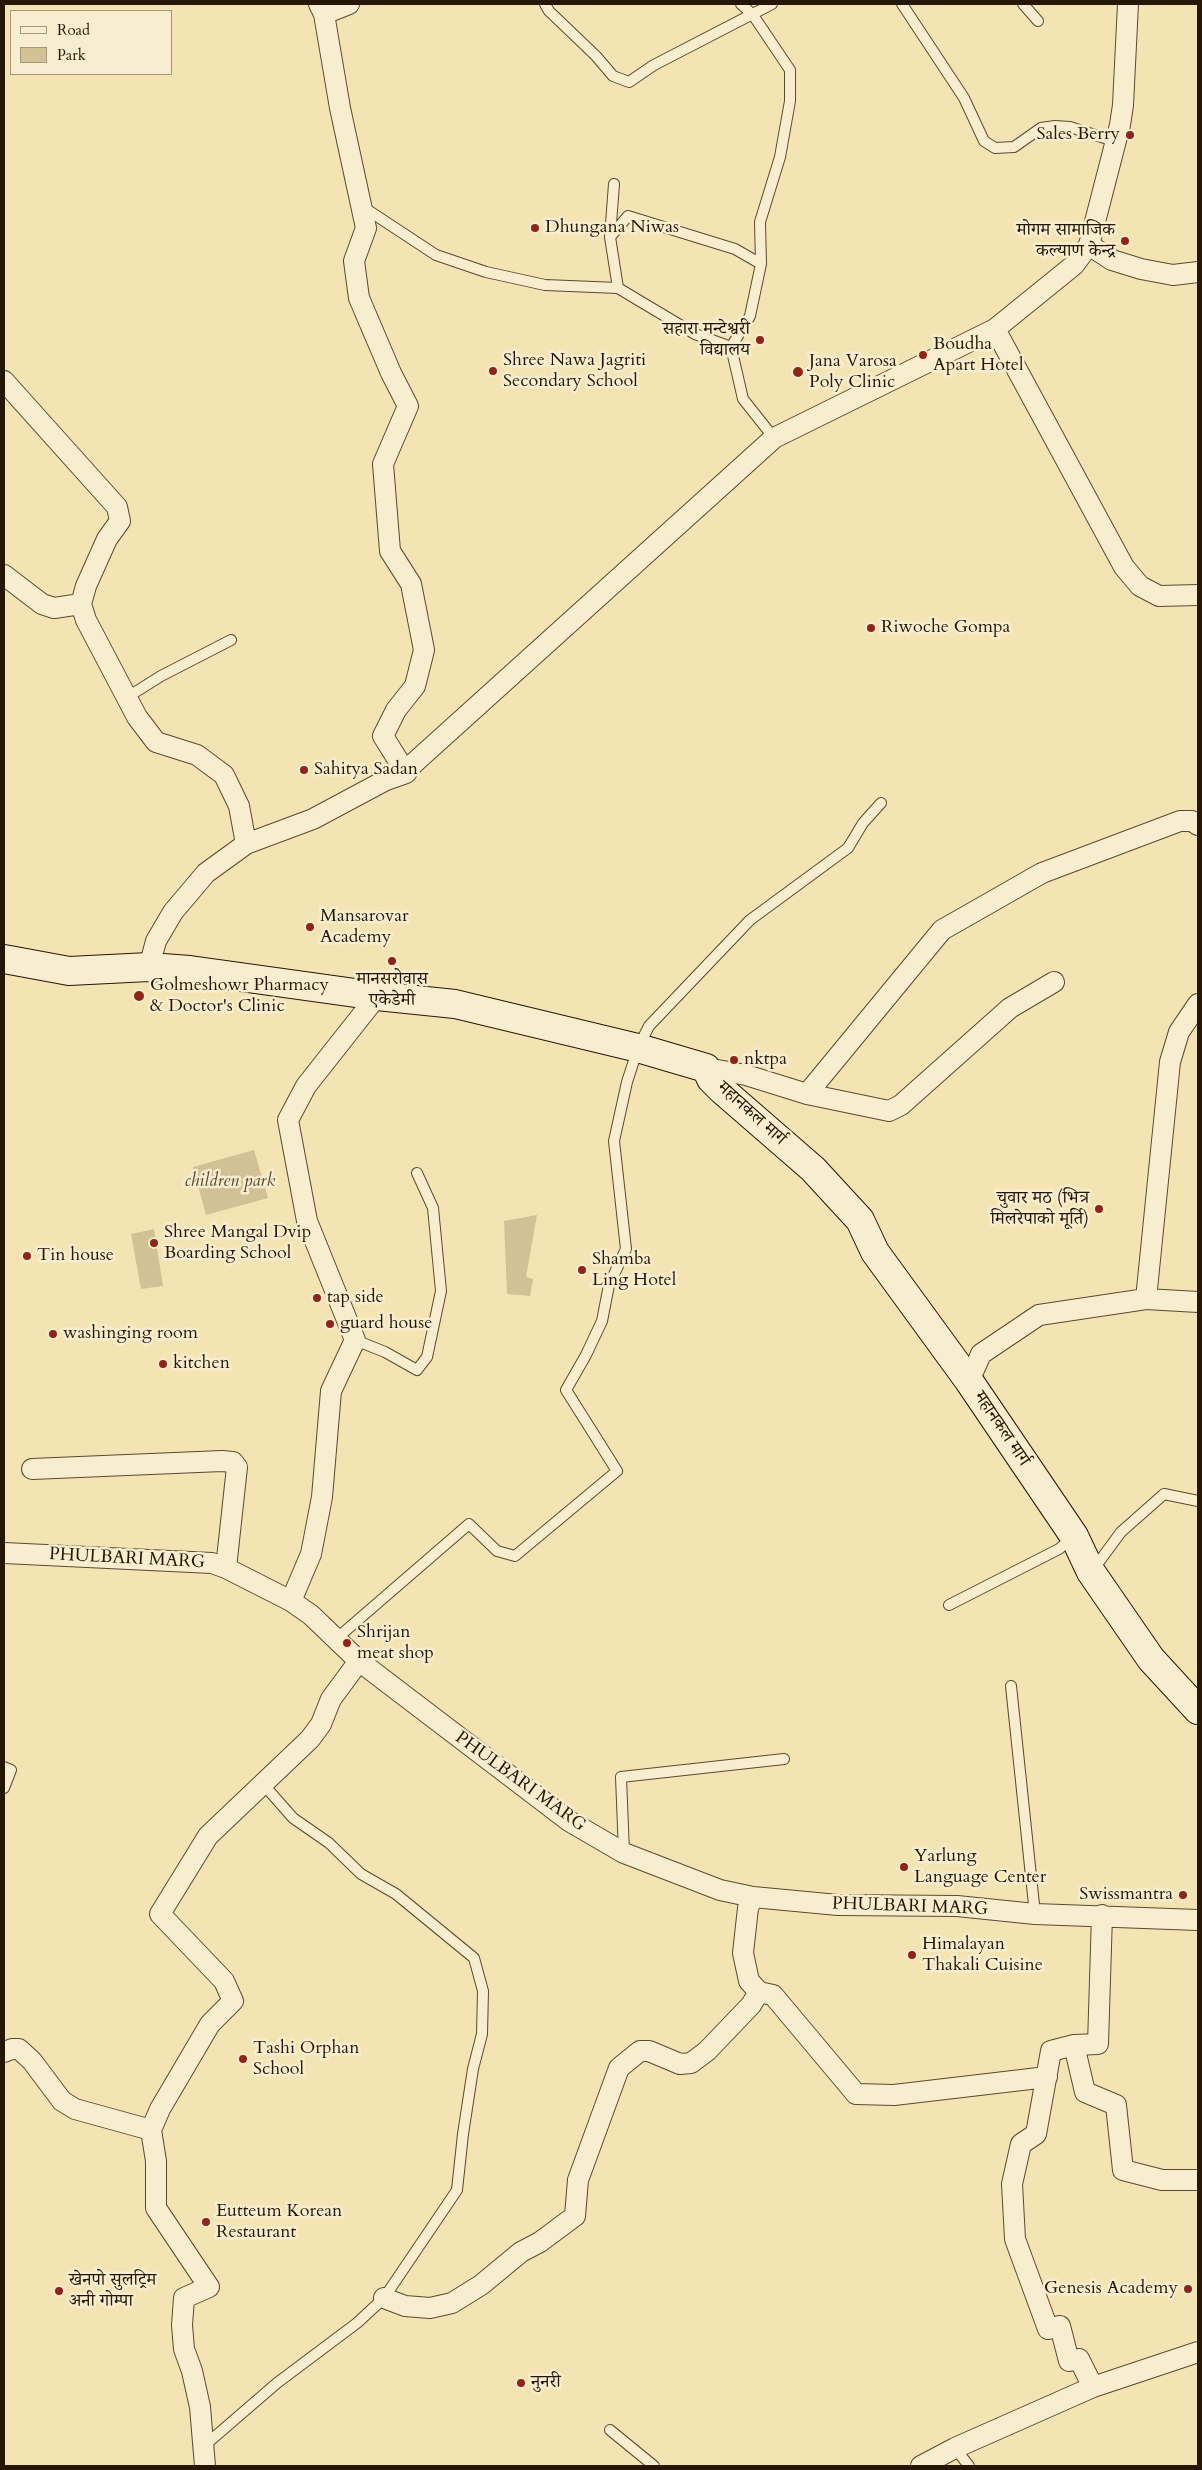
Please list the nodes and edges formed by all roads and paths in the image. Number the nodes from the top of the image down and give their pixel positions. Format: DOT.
graph roads {
  1 [pos="349,4"];
  2 [pos="545,4"];
  3 [pos="740,4"];
  4 [pos="772,4"];
  5 [pos="902,4"];
  6 [pos="1023,4"];
  7 [pos="1128,4"];
  8 [pos="321,9"];
  9 [pos="753,16"];
  10 [pos="1038,21"];
  11 [pos="1114,141"];
  12 [pos="614,184"];
  13 [pos="362,206"];
  14 [pos="610,237"];
  15 [pos="1089,245"];
  16 [pos="761,264"];
  17 [pos="1198,272"];
  18 [pos="618,288"];
  19 [pos="995,329"];
  20 [pos="731,348"];
  21 [pos="4,379"];
  22 [pos="774,438"];
  23 [pos="4,575"];
  24 [pos="1198,594"];
  25 [pos="82,604"];
  26 [pos="231,640"];
  27 [pos="126,698"];
  28 [pos="406,773"];
  29 [pos="881,802"];
  30 [pos="1198,824"];
  31 [pos="246,844"];
  32 [pos="4,959"];
  33 [pos="148,967"];
  34 [pos="1054,982"];
  35 [pos="377,996"];
  36 [pos="1198,1004"];
  37 [pos="638,1048"];
  38 [pos="706,1068"];
  39 [pos="807,1094"];
  40 [pos="417,1172"];
  41 [pos="1146,1300"];
  42 [pos="1198,1302"];
  43 [pos="355,1340"];
  44 [pos="969,1382"];
  45 [pos="32,1469"];
  46 [pos="1198,1501"];
  47 [pos="1074,1536"];
  48 [pos="4,1553"];
  49 [pos="226,1568"];
  50 [pos="1091,1572"];
  51 [pos="291,1601"];
  52 [pos="949,1605"];
  53 [pos="336,1639"];
  54 [pos="359,1661"];
  55 [pos="1011,1686"];
  56 [pos="1198,1710"];
  57 [pos="784,1759"];
  58 [pos="4,1767"];
  59 [pos="264,1785"];
  60 [pos="4,1788"];
  61 [pos="624,1853"];
  62 [pos="753,1897"];
  63 [pos="1035,1914"];
  64 [pos="1102,1916"];
  65 [pos="1198,1920"];
  66 [pos="759,1992"];
  67 [pos="1074,2046"];
  68 [pos="4,2052"];
  69 [pos="1047,2077"];
  70 [pos="151,2130"];
  71 [pos="1198,2180"];
  72 [pos="384,2298"];
  73 [pos="1198,2352"];
  74 [pos="1093,2387"];
  75 [pos="610,2430"];
  76 [pos="204,2446"];
  77 [pos="954,2448"];
  78 [pos="205,2466"];
  79 [pos="654,2466"];
  80 [pos="921,2466"];
  81 [pos="969,2466"];
  1 -- 8 [label="street"];
  2 -- 9 [label="lane"];
  3 -- 9 [label="lane"];
  4 -- 9 [label="lane"];
  5 -- 11 [label="lane"];
  6 -- 10 [label="lane"];
  7 -- 11 [label="street"];
  8 -- 13 [label="street"];
  9 -- 16 [label="lane"];
  11 -- 15 [label="street"];
  12 -- 14 [label="lane"];
  13 -- 18 [label="lane"];
  13 -- 28 [label="street"];
  14 -- 16 [label="lane"];
  14 -- 18 [label="lane"];
  15 -- 17 [label="street"];
  15 -- 19 [label="street"];
  16 -- 20 [label="lane"];
  18 -- 20 [label="lane"];
  19 -- 22 [label="street"];
  19 -- 24 [label="street"];
  20 -- 22 [label="lane"];
  21 -- 25 [label="street"];
  22 -- 28 [label="street"];
  23 -- 25 [label="street"];
  25 -- 27 [label="street"];
  26 -- 27 [label="lane"];
  27 -- 31 [label="street"];
  28 -- 31 [label="street"];
  29 -- 37 [label="lane"];
  30 -- 39 [label="street"];
  31 -- 33 [label="street"];
  32 -- 33 [label="main road, महानकल मार्ग"];
  33 -- 35 [label="main road, महानकल मार्ग"];
  34 -- 39 [label="street"];
  35 -- 37 [label="main road, महानकल मार्ग"];
  35 -- 43 [label="street"];
  36 -- 41 [label="street"];
  37 -- 38 [label="main road, महानकल मार्ग"];
  37 -- 53 [label="lane"];
  38 -- 39 [label="street"];
  38 -- 44 [label="main road, महानकल मार्ग"];
  40 -- 43 [label="lane"];
  41 -- 42 [label="street"];
  41 -- 44 [label="street"];
  43 -- 51 [label="street"];
  44 -- 47 [label="main road, महानकल मार्ग"];
  45 -- 49 [label="street"];
  46 -- 50 [label="lane"];
  47 -- 50 [label="main road, महानकल मार्ग"];
  47 -- 52 [label="lane"];
  48 -- 49 [label="street, PHULBARI MARG"];
  49 -- 51 [label="street, PHULBARI MARG"];
  50 -- 56 [label="main road, महानकल मार्ग"];
  51 -- 53 [label="street, PHULBARI MARG"];
  53 -- 54 [label="street, PHULBARI MARG"];
  54 -- 59 [label="street"];
  54 -- 61 [label="street, PHULBARI MARG"];
  55 -- 63 [label="lane"];
  57 -- 61 [label="lane"];
  58 -- 60 [label="lane"];
  59 -- 70 [label="street"];
  59 -- 72 [label="lane"];
  61 -- 62 [label="street, PHULBARI MARG"];
  62 -- 63 [label="street, PHULBARI MARG"];
  62 -- 66 [label="street"];
  63 -- 64 [label="street, PHULBARI MARG"];
  64 -- 65 [label="street, PHULBARI MARG"];
  64 -- 67 [label="street"];
  66 -- 69 [label="street"];
  66 -- 72 [label="street"];
  67 -- 69 [label="street"];
  67 -- 71 [label="street"];
  68 -- 70 [label="street"];
  69 -- 74 [label="street"];
  70 -- 76 [label="street"];
  72 -- 76 [label="lane"];
  73 -- 74 [label="street"];
  74 -- 77 [label="street"];
  75 -- 79 [label="lane"];
  76 -- 78 [label="street"];
  77 -- 80 [label="street"];
  77 -- 81 [label="lane"];
}
